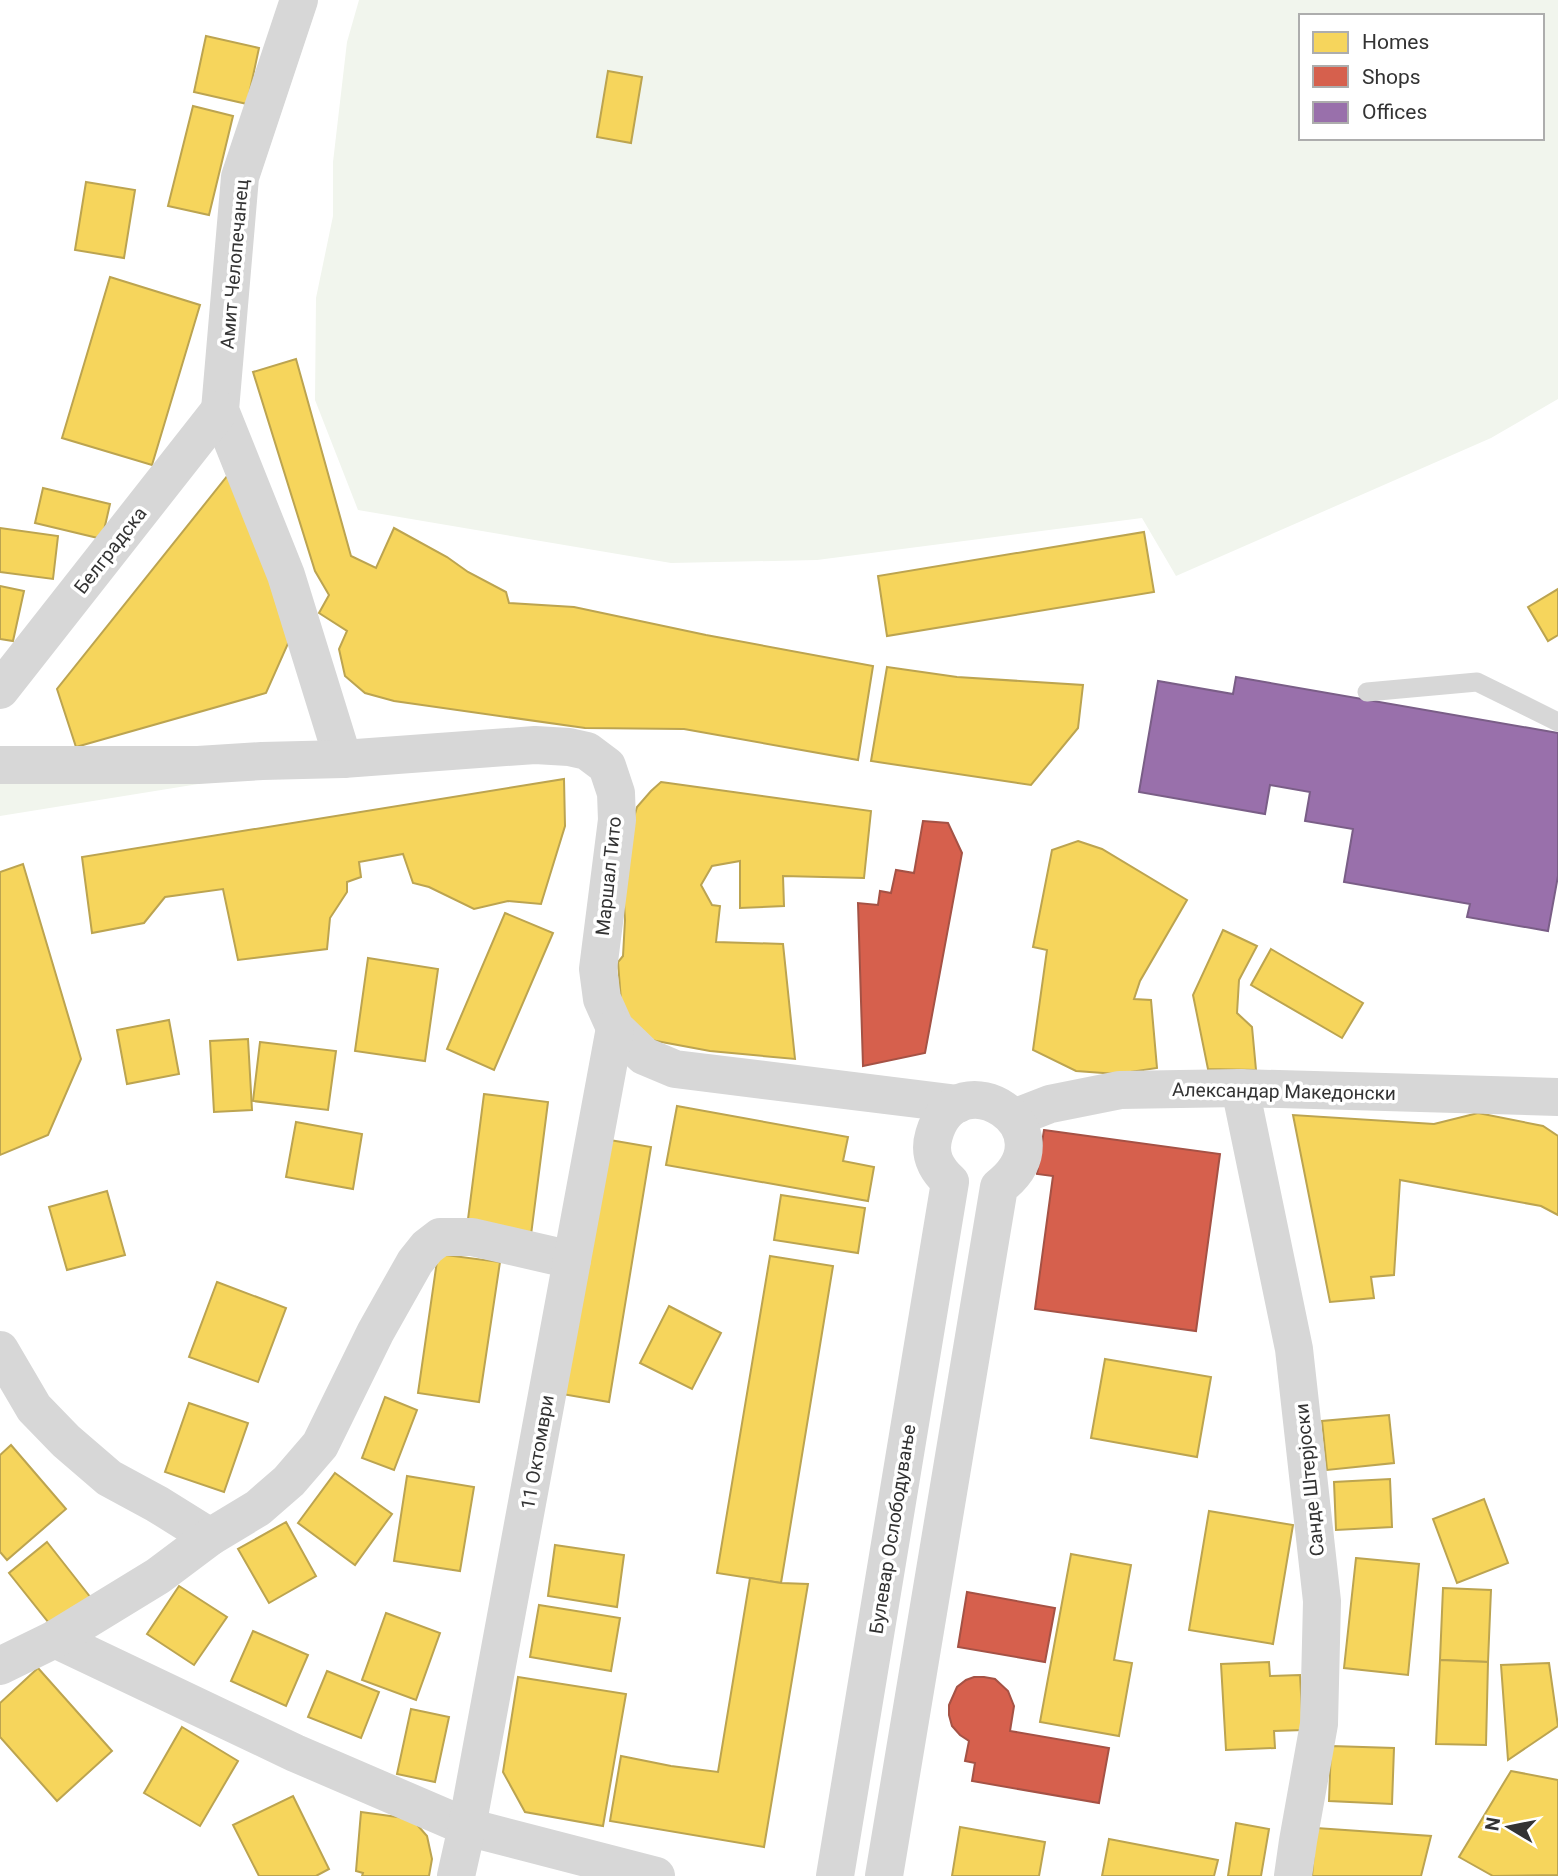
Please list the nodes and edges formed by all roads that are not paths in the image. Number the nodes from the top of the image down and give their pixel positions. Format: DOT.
graph roads {
  1 [pos="299,0"];
  2 [pos="220,410"];
  3 [pos="0,690"];
  4 [pos="1367,692"];
  5 [pos="1558,722"];
  6 [pos="343,760"];
  7 [pos="0,765"];
  8 [pos="615,1028"];
  9 [pos="1240,1088"];
  10 [pos="1558,1096"];
  11 [pos="958,1104"];
  12 [pos="1014,1118"];
  13 [pos="572,1260"];
  14 [pos="0,1350"];
  15 [pos="210,1537"];
  16 [pos="55,1639"];
  17 [pos="0,1666"];
  18 [pos="467,1827"];
  19 [pos="456,1876"];
  20 [pos="656,1876"];
  21 [pos="835,1876"];
  22 [pos="884,1876"];
  23 [pos="1293,1876"];
  1 -- 2 [label="street, Амит Челопечанец"];
  2 -- 3 [label="street, Белградска"];
  2 -- 6 [label="street"];
  4 -- 5 [label="lane"];
  6 -- 7 [label="street, Маршал Тито"];
  6 -- 8 [label="street, Маршал Тито"];
  8 -- 11 [label="street, Маршал Тито"];
  8 -- 13 [label="street, 11 Октомври"];
  9 -- 10 [label="street, Александар Македонски"];
  9 -- 12 [label="street, Александар Македонски"];
  9 -- 23 [label="street, Санде Штерјоски"];
  11 -- 12 [label="street, Маршал Тито"];
  11 -- 21 [label="street, Булевар Ослободување"];
  12 -- 22 [label="street"];
  13 -- 15 [label="street"];
  13 -- 18 [label="street, 11 Октомври"];
  14 -- 15 [label="street"];
  15 -- 16 [label="street"];
  16 -- 17 [label="street"];
  16 -- 18 [label="street"];
  18 -- 19 [label="street, 11 Октомври"];
  18 -- 20 [label="street"];
}
